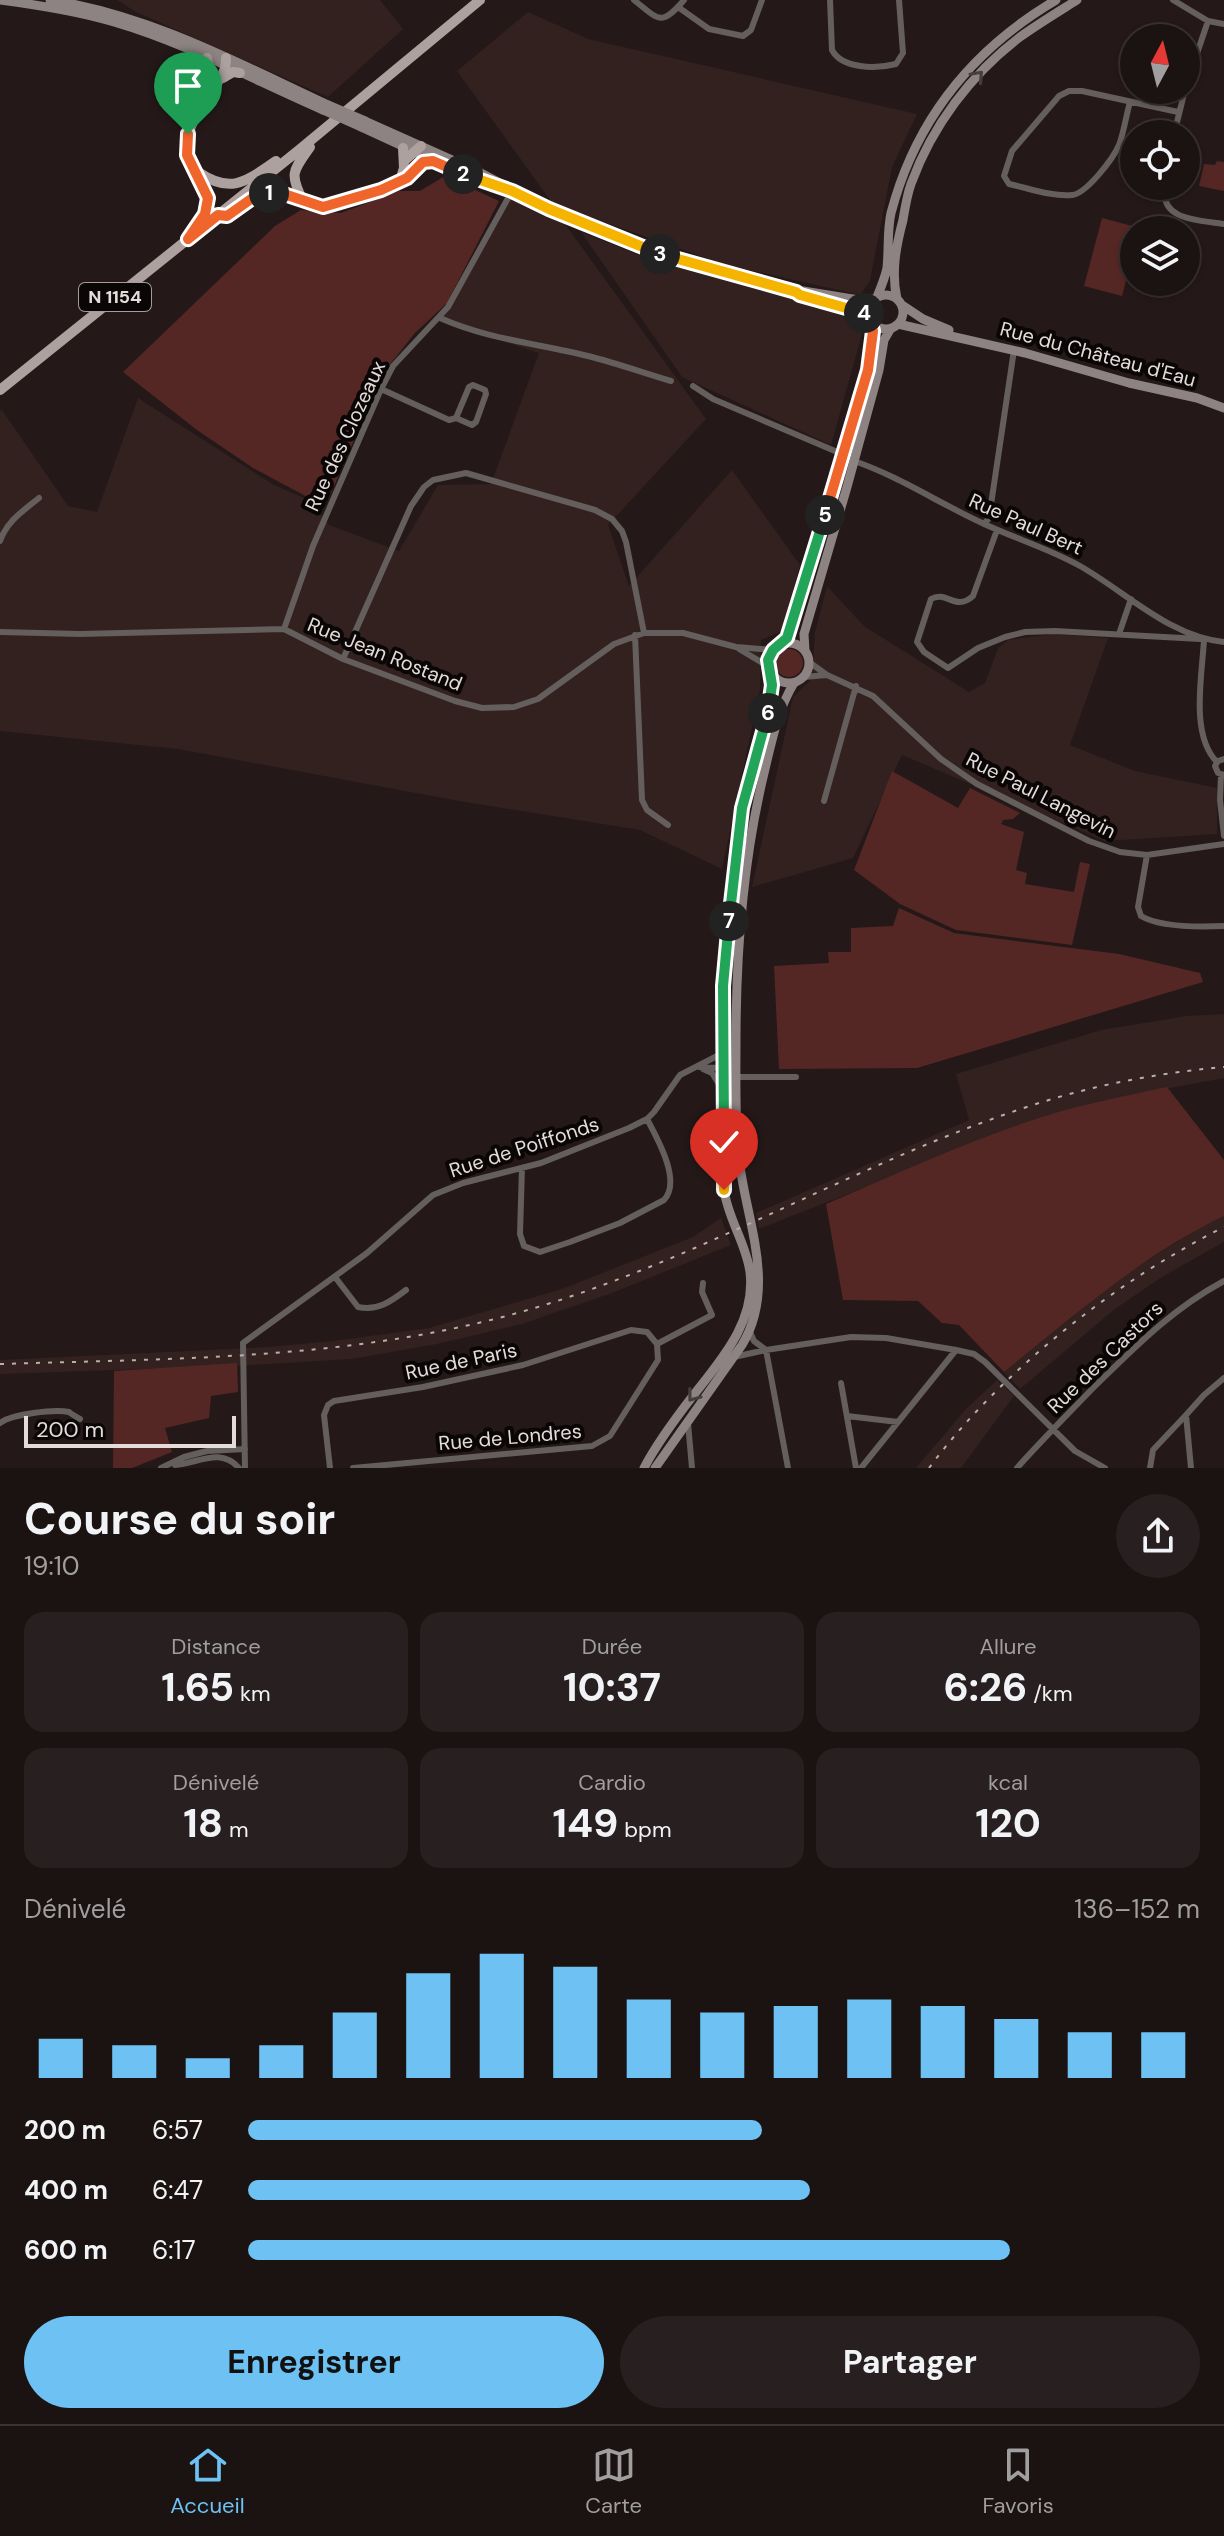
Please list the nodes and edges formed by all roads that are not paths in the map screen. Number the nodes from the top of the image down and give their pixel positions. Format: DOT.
graph roads {
  1 [pos="0,0"];
  2 [pos="50,0"];
  3 [pos="480,0"];
  4 [pos="634,0"];
  5 [pos="684,0"];
  6 [pos="762,0"];
  7 [pos="830,0"];
  8 [pos="899,0"];
  9 [pos="1056,0"];
  10 [pos="1077,0"];
  11 [pos="1174,0"];
  12 [pos="678,7"];
  13 [pos="1208,21"];
  14 [pos="1224,24"];
  15 [pos="1200,44"];
  16 [pos="207,58"];
  17 [pos="223,66"];
  18 [pos="209,73"];
  19 [pos="240,73"];
  20 [pos="206,97"];
  21 [pos="1130,102"];
  22 [pos="1140,104"];
  23 [pos="1180,104"];
  24 [pos="325,107"];
  25 [pos="1178,112"];
  26 [pos="1177,120"];
  27 [pos="363,124"];
  28 [pos="317,135"];
  29 [pos="299,150"];
  30 [pos="415,153"];
  31 [pos="433,161"];
  32 [pos="195,170"];
  33 [pos="400,181"];
  34 [pos="512,191"];
  35 [pos="1165,200"];
  36 [pos="303,201"];
  37 [pos="218,215"];
  38 [pos="1224,224"];
  39 [pos="188,239"];
  40 [pos="796,292"];
  41 [pos="875,298"];
  42 [pos="899,302"];
  43 [pos="869,317"];
  44 [pos="440,318"];
  45 [pos="894,326"];
  46 [pos="962,337"];
  47 [pos="1014,350"];
  48 [pos="671,381"];
  49 [pos="693,386"];
  50 [pos="381,389"];
  51 [pos="0,390"];
  52 [pos="1224,408"];
  53 [pos="456,418"];
  54 [pos="842,454"];
  55 [pos="854,461"];
  56 [pos="39,498"];
  57 [pos="984,524"];
  58 [pos="997,530"];
  59 [pos="0,541"];
  60 [pos="1131,599"];
  61 [pos="1166,621"];
  62 [pos="284,629"];
  63 [pos="0,632"];
  64 [pos="644,633"];
  65 [pos="1119,634"];
  66 [pos="635,635"];
  67 [pos="1163,638"];
  68 [pos="1202,640"];
  69 [pos="1224,642"];
  70 [pos="783,644"];
  71 [pos="736,647"];
  72 [pos="773,650"];
  73 [pos="805,651"];
  74 [pos="343,659"];
  75 [pos="809,662"];
  76 [pos="769,669"];
  77 [pos="827,675"];
  78 [pos="799,680"];
  79 [pos="856,686"];
  80 [pos="1221,760"];
  81 [pos="1223,775"];
  82 [pos="824,801"];
  83 [pos="668,825"];
  84 [pos="1224,836"];
  85 [pos="1224,844"];
  86 [pos="1147,855"];
  87 [pos="1224,926"];
  88 [pos="723,1053"];
  89 [pos="696,1067"];
  90 [pos="724,1072"];
  91 [pos="736,1073"];
  92 [pos="796,1077"];
  93 [pos="724,1092"];
  94 [pos="647,1119"];
  95 [pos="522,1168"];
  96 [pos="335,1277"];
  97 [pos="1224,1281"];
  98 [pos="703,1283"];
  99 [pos="406,1290"];
  100 [pos="750,1332"];
  101 [pos="657,1344"];
  102 [pos="766,1350"];
  103 [pos="956,1350"];
  104 [pos="734,1357"];
  105 [pos="1224,1378"];
  106 [pos="841,1383"];
  107 [pos="1186,1415"];
  108 [pos="847,1416"];
  109 [pos="80,1419"];
  110 [pos="898,1422"];
  111 [pos="0,1423"];
  112 [pos="688,1423"];
  113 [pos="1052,1430"];
  114 [pos="245,1449"];
  115 [pos="245,1459"];
  116 [pos="458,1459"];
  117 [pos="231,1460"];
  118 [pos="171,1465"];
  119 [pos="161,1468"];
  120 [pos="242,1468"];
  121 [pos="330,1468"];
  122 [pos="353,1468"];
  123 [pos="459,1468"];
  124 [pos="644,1468"];
  125 [pos="655,1468"];
  126 [pos="692,1468"];
  127 [pos="788,1468"];
  128 [pos="859,1468"];
  129 [pos="1017,1468"];
  130 [pos="1105,1468"];
  131 [pos="1150,1468"];
  132 [pos="1191,1468"];
  1 -- 16 [label="main road"];
  2 -- 17 [label="main road"];
  3 -- 28 [label="main road, N 1154"];
  4 -- 12 [label="street"];
  5 -- 12 [label="street"];
  6 -- 12 [label="street"];
  7 -- 8 [label="street"];
  9 -- 41 [label="main road"];
  42 -- 10 [label="main road, one-way"];
  11 -- 13 [label="street"];
  13 -- 14 [label="street"];
  13 -- 15 [label="street"];
  16 -- 17 [label="main road"];
  16 -- 18 [label="main road"];
  17 -- 18 [label="main road"];
  17 -- 19 [label="main road"];
  17 -- 20 [label="main road"];
  17 -- 24 [label="main road"];
  18 -- 20 [label="main road"];
  19 -- 24 [label="main road"];
  20 -- 32 [label="main road"];
  21 -- 21 [label="street"];
  22 -- 25 [label="street"];
  23 -- 25 [label="street"];
  24 -- 27 [label="main road, bridge"];
  25 -- 26 [label="street"];
  27 -- 30 [label="main road"];
  27 -- 30 [label="main road"];
  28 -- 29 [label="main road, N 1154"];
  28 -- 36 [label="main road"];
  29 -- 32 [label="main road"];
  29 -- 37 [label="main road, N 1154"];
  30 -- 31 [label="main road"];
  30 -- 33 [label="main road"];
  30 -- 33 [label="main road"];
  30 -- 34 [label="main road"];
  31 -- 34 [label="main road"];
  32 -- 39 [label="main road"];
  33 -- 36 [label="main road"];
  34 -- 40 [label="main road"];
  34 -- 44 [label="street, Rue des Clozeaux"];
  35 -- 38 [label="street"];
  36 -- 37 [label="main road"];
  37 -- 39 [label="main road, N 1154"];
  39 -- 51 [label="main road, N 1154"];
  40 -- 41 [label="main road"];
  40 -- 43 [label="main road"];
  41 -- 42 [label="main road"];
  41 -- 43 [label="main road"];
  42 -- 45 [label="main road"];
  42 -- 46 [label="main road, Rue du Château d'Eau"];
  43 -- 45 [label="main road"];
  43 -- 54 [label="main road"];
  44 -- 48 [label="street"];
  44 -- 50 [label="street, Rue des Clozeaux"];
  45 -- 46 [label="main road, Rue du Château d'Eau"];
  45 -- 55 [label="main road"];
  46 -- 47 [label="main road, Rue du Château d'Eau"];
  47 -- 52 [label="main road, Rue du Château d'Eau"];
  47 -- 57 [label="street"];
  49 -- 54 [label="street"];
  50 -- 53 [label="street"];
  50 -- 62 [label="street, Rue des Clozeaux"];
  53 -- 53 [label="street"];
  54 -- 70 [label="main road"];
  55 -- 57 [label="street, Rue Paul Bert"];
  55 -- 73 [label="main road"];
  56 -- 59 [label="street"];
  57 -- 58 [label="street, Rue Paul Bert"];
  58 -- 60 [label="street, Rue Paul Bert"];
  58 -- 65 [label="street"];
  60 -- 61 [label="street, Rue Paul Bert"];
  60 -- 65 [label="street"];
  61 -- 67 [label="street"];
  61 -- 68 [label="street, Rue Paul Bert"];
  62 -- 63 [label="street, Rue Jean Rostand"];
  62 -- 74 [label="street, Rue Jean Rostand"];
  64 -- 66 [label="street, Rue Jean Rostand"];
  64 -- 71 [label="street, Rue Jean Rostand"];
  64 -- 74 [label="street"];
  65 -- 67 [label="street"];
  66 -- 74 [label="street, Rue Jean Rostand"];
  66 -- 83 [label="street"];
  67 -- 68 [label="street"];
  68 -- 69 [label="street, Rue Paul Bert"];
  68 -- 80 [label="street"];
  70 -- 72 [label="main road"];
  70 -- 73 [label="main road"];
  71 -- 72 [label="street, Rue Jean Rostand"];
  71 -- 76 [label="street, Rue Jean Rostand"];
  72 -- 76 [label="main road"];
  73 -- 75 [label="main road"];
  75 -- 77 [label="street, Rue Paul Langevin"];
  75 -- 78 [label="main road"];
  76 -- 78 [label="main road"];
  76 -- 88 [label="main road"];
  77 -- 78 [label="street, Rue Paul Langevin"];
  77 -- 79 [label="street, Rue Paul Langevin"];
  78 -- 91 [label="main road"];
  79 -- 82 [label="street"];
  79 -- 86 [label="street, Rue Paul Langevin"];
  80 -- 81 [label="street"];
  81 -- 84 [label="street"];
  85 -- 86 [label="street, Rue Paul Langevin"];
  86 -- 87 [label="street"];
  88 -- 89 [label="street, Rue de Poiffonds"];
  88 -- 90 [label="main road"];
  89 -- 90 [label="street"];
  89 -- 93 [label="street"];
  89 -- 94 [label="street, Rue de Poiffonds"];
  90 -- 91 [label="street"];
  90 -- 93 [label="main road"];
  91 -- 92 [label="street"];
  91 -- 100 [label="main road"];
  93 -- 124 [label="main road, one-way"];
  94 -- 95 [label="street, Rue de Poiffonds"];
  94 -- 95 [label="street"];
  95 -- 96 [label="street, Rue de Poiffonds"];
  96 -- 99 [label="street"];
  96 -- 114 [label="street, Rue de Poiffonds"];
  97 -- 113 [label="street, Rue des Castors"];
  98 -- 101 [label="street"];
  100 -- 102 [label="street"];
  100 -- 104 [label="main road"];
  101 -- 116 [label="street, Rue de Londres"];
  101 -- 121 [label="street, Rue de Paris"];
  102 -- 103 [label="street"];
  102 -- 104 [label="street"];
  102 -- 127 [label="street"];
  103 -- 110 [label="street"];
  103 -- 113 [label="street"];
  104 -- 112 [label="main road"];
  105 -- 107 [label="street"];
  106 -- 108 [label="street"];
  107 -- 131 [label="street"];
  107 -- 132 [label="street"];
  108 -- 110 [label="street"];
  108 -- 128 [label="street"];
  109 -- 111 [label="street"];
  110 -- 128 [label="street"];
  112 -- 125 [label="main road"];
  112 -- 126 [label="street"];
  113 -- 129 [label="street, Rue des Castors"];
  113 -- 130 [label="street"];
  114 -- 115 [label="street"];
  114 -- 118 [label="street"];
  115 -- 117 [label="street"];
  115 -- 120 [label="street"];
  116 -- 122 [label="street, Rue de Londres"];
  116 -- 123 [label="street"];
  117 -- 118 [label="street"];
  117 -- 120 [label="street"];
  118 -- 119 [label="street"];
}
